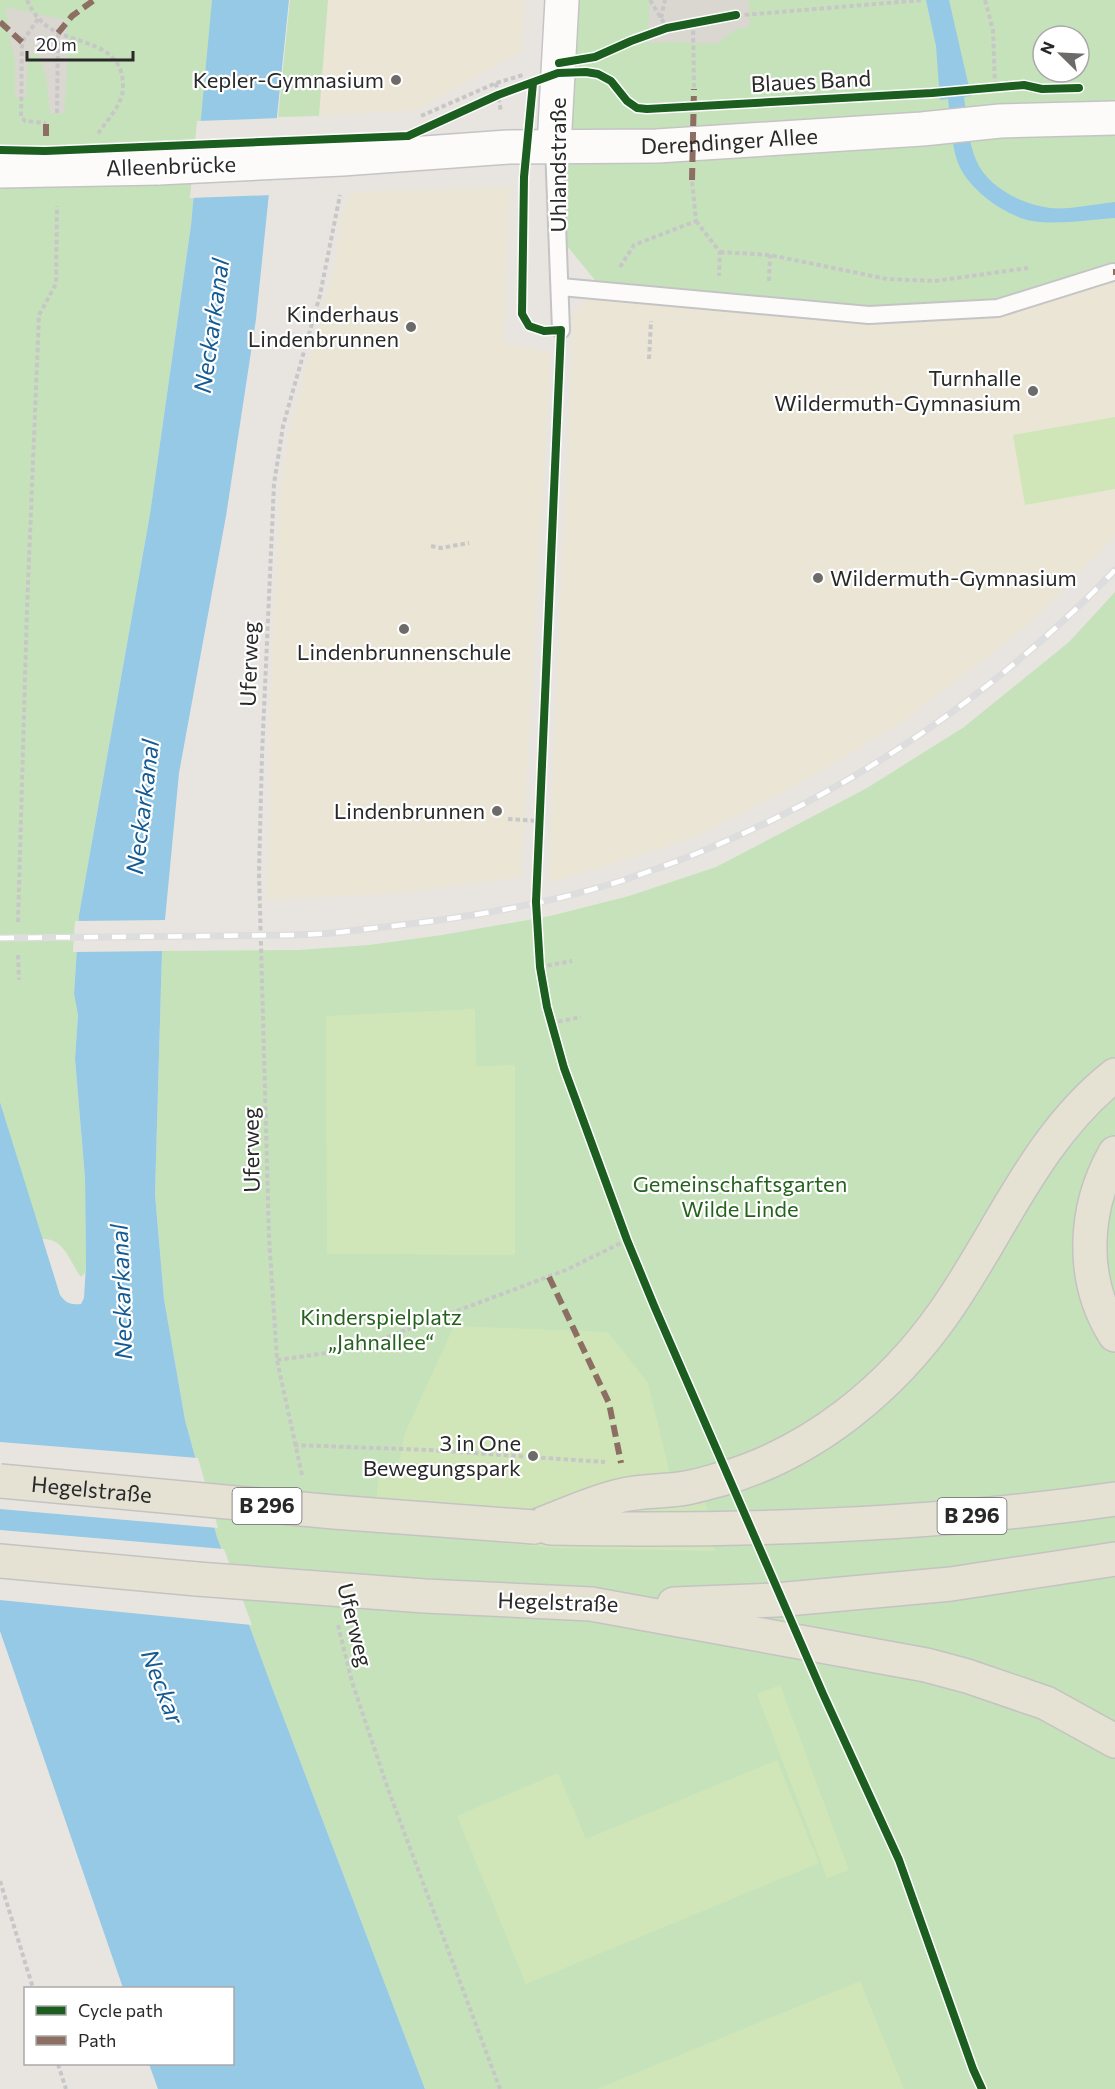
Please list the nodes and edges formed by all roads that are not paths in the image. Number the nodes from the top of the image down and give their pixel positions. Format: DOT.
graph roads {
  1 [pos="562,0"];
  2 [pos="1115,118"];
  3 [pos="554,146"];
  4 [pos="338,167"];
  5 [pos="0,171"];
  6 [pos="1113,272"];
  7 [pos="561,287"];
  8 [pos="561,330"];
  9 [pos="1115,1075"];
  10 [pos="1115,1153"];
  11 [pos="1115,1335"];
  12 [pos="0,1481"];
  13 [pos="1115,1499"];
  14 [pos="534,1527"];
  15 [pos="1115,1559"];
  16 [pos="0,1560"];
  17 [pos="591,1604"];
  18 [pos="1115,1741"];
  1 -- 3 [label="street, Uhlandstraße"];
  2 -- 3 [label="street, Derendinger Allee"];
  3 -- 4 [label="street, Derendinger Allee"];
  3 -- 7 [label="lane, Uhlandstraße"];
  4 -- 5 [label="street, Alleenbrücke, bridge"];
  6 -- 7 [label="lane"];
  7 -- 8 [label="lane, Uhlandstraße"];
  9 -- 14 [label="main road"];
  10 -- 11 [label="main road"];
  12 -- 14 [label="main road, Hegelstraße / B 296, bridge"];
  13 -- 14 [label="main road, Hegelstraße / B 296"];
  15 -- 17 [label="main road, Hegelstraße"];
  16 -- 17 [label="main road, Hegelstraße, bridge"];
  17 -- 18 [label="main road"];
}
